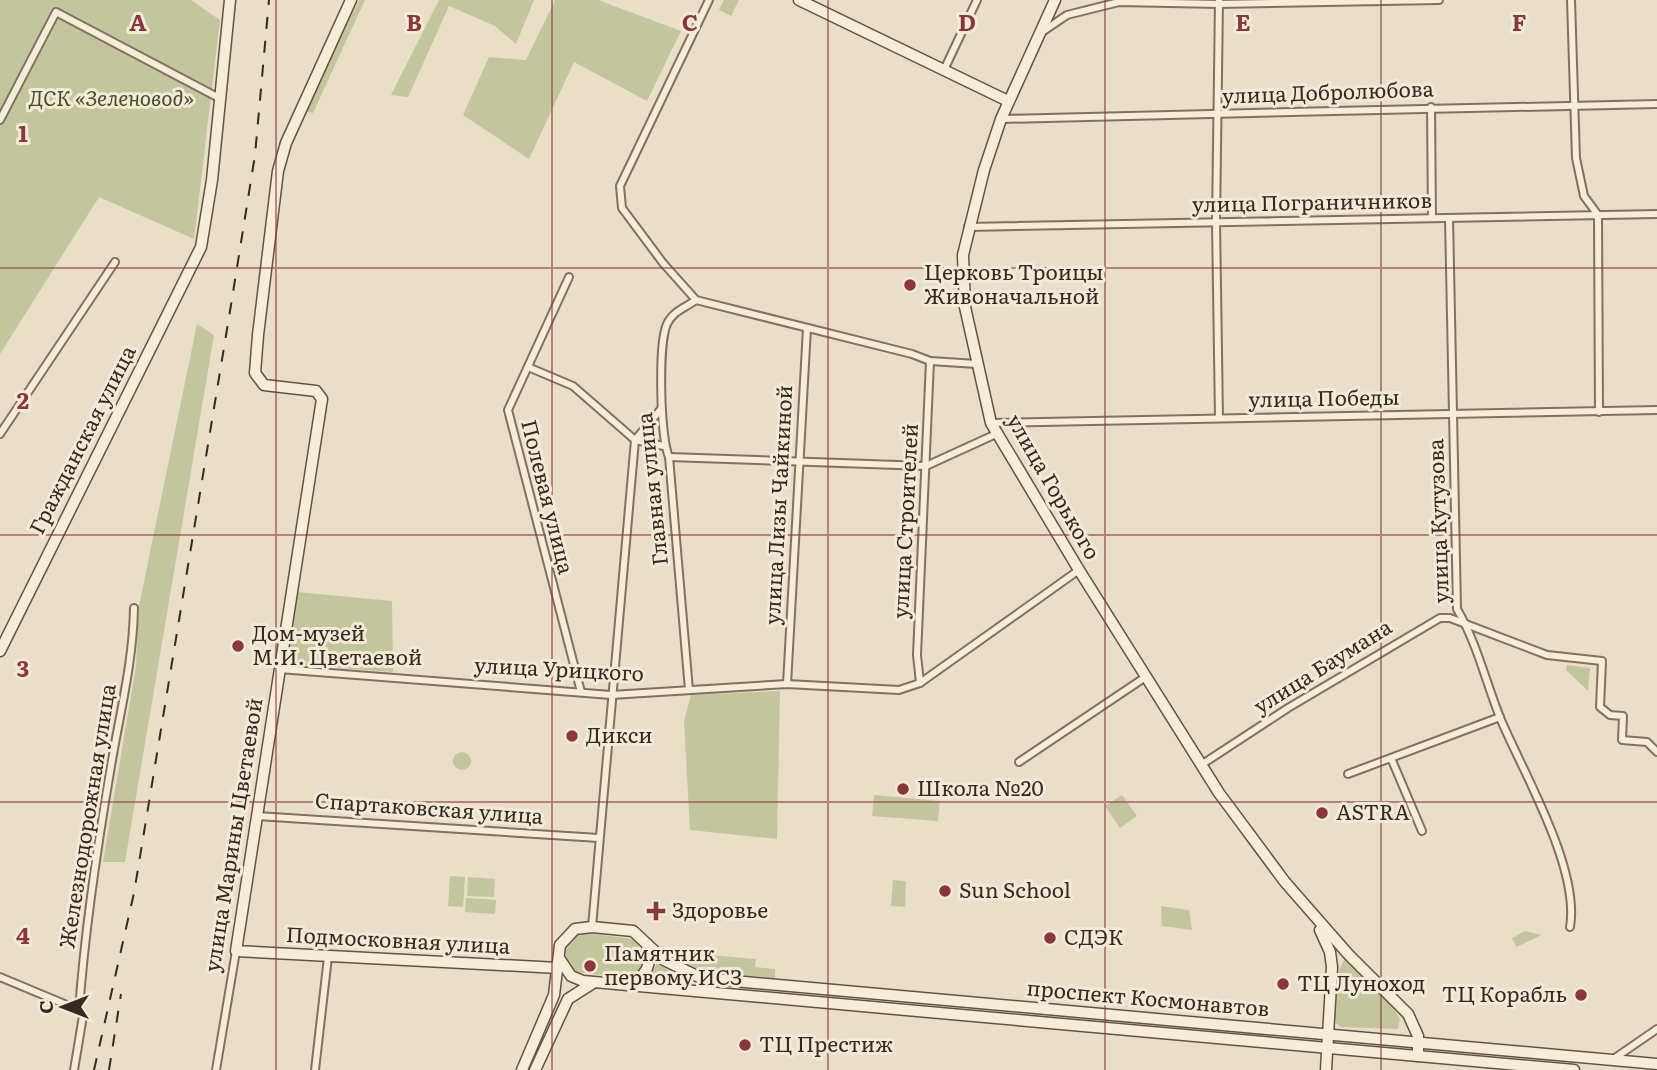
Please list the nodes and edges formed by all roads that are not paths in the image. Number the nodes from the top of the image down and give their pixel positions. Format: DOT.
graph roads {
  1 [pos="230,0"];
  2 [pos="351,0"];
  3 [pos="709,0"];
  4 [pos="799,0"];
  5 [pos="977,0"];
  6 [pos="1055,0"];
  7 [pos="1439,0"];
  8 [pos="1571,0"];
  9 [pos="1425,1"];
  10 [pos="1219,2"];
  11 [pos="1037,35"];
  12 [pos="944,70"];
  13 [pos="221,99"];
  14 [pos="1008,101"];
  15 [pos="1657,104"];
  16 [pos="1576,105"];
  17 [pos="1431,107"];
  18 [pos="1216,115"];
  19 [pos="1001,119"];
  20 [pos="0,120"];
  21 [pos="1657,214"];
  22 [pos="1598,215"];
  23 [pos="1432,218"];
  24 [pos="1449,218"];
  25 [pos="1216,222"];
  26 [pos="968,227"];
  27 [pos="115,262"];
  28 [pos="569,277"];
  29 [pos="696,300"];
  30 [pos="807,328"];
  31 [pos="930,361"];
  32 [pos="977,364"];
  33 [pos="528,367"];
  34 [pos="662,409"];
  35 [pos="1657,410"];
  36 [pos="1599,412"];
  37 [pos="1453,415"];
  38 [pos="1219,418"];
  39 [pos="991,423"];
  40 [pos="0,434"];
  41 [pos="996,434"];
  42 [pos="635,440"];
  43 [pos="664,446"];
  44 [pos="669,457"];
  45 [pos="798,461"];
  46 [pos="926,466"];
  47 [pos="1079,570"];
  48 [pos="135,608"];
  49 [pos="1467,625"];
  50 [pos="0,651"];
  51 [pos="279,669"];
  52 [pos="1147,676"];
  53 [pos="920,683"];
  54 [pos="787,684"];
  55 [pos="689,690"];
  56 [pos="581,692"];
  57 [pos="611,695"];
  58 [pos="1500,717"];
  59 [pos="1657,752"];
  60 [pos="1391,758"];
  61 [pos="1019,762"];
  62 [pos="1201,765"];
  63 [pos="1348,774"];
  64 [pos="257,816"];
  65 [pos="1422,831"];
  66 [pos="599,838"];
  67 [pos="1303,903"];
  68 [pos="592,927"];
  69 [pos="1570,927"];
  70 [pos="647,943"];
  71 [pos="236,951"];
  72 [pos="1348,954"];
  73 [pos="328,957"];
  74 [pos="559,963"];
  75 [pos="1332,967"];
  76 [pos="0,977"];
  77 [pos="595,982"];
  78 [pos="628,985"];
  79 [pos="79,1010"];
  80 [pos="1657,1030"];
  81 [pos="1328,1035"];
  82 [pos="1419,1043"];
  83 [pos="1328,1048"];
  84 [pos="1418,1056"];
  85 [pos="1611,1060"];
  86 [pos="1656,1067"];
  87 [pos="74,1070"];
  88 [pos="216,1070"];
  89 [pos="315,1070"];
  90 [pos="522,1070"];
  91 [pos="535,1070"];
  92 [pos="1326,1070"];
  93 [pos="1574,1070"];
  1 -- 13 [label="main road, Гражданская улица"];
  2 -- 51 [label="main road, улица Марины Цветаевой"];
  3 -- 29 [label="street"];
  4 -- 12 [label="main road"];
  5 -- 12 [label="street"];
  6 -- 11 [label="main road, улица Горького"];
  7 -- 9 [label="street"];
  8 -- 16 [label="street"];
  9 -- 10 [label="street"];
  10 -- 11 [label="street"];
  10 -- 18 [label="street"];
  11 -- 14 [label="main road, улица Горького"];
  12 -- 14 [label="main road"];
  13 -- 20 [label="street"];
  13 -- 50 [label="main road, Гражданская улица"];
  14 -- 19 [label="main road, улица Горького"];
  15 -- 16 [label="street, улица Добролюбова"];
  16 -- 17 [label="street, улица Добролюбова"];
  16 -- 22 [label="street"];
  17 -- 18 [label="street, улица Добролюбова"];
  17 -- 23 [label="street"];
  18 -- 19 [label="street, улица Добролюбова"];
  18 -- 25 [label="street"];
  19 -- 26 [label="main road, улица Горького"];
  21 -- 22 [label="street, улица Пограничников"];
  22 -- 24 [label="street, улица Пограничников"];
  22 -- 36 [label="street"];
  23 -- 24 [label="street, улица Пограничников"];
  23 -- 25 [label="street, улица Пограничников"];
  24 -- 37 [label="street, улица Кутузова"];
  25 -- 26 [label="street, улица Пограничников"];
  25 -- 38 [label="street"];
  26 -- 32 [label="main road, улица Горького"];
  27 -- 40 [label="street"];
  28 -- 33 [label="street, Полевая улица"];
  29 -- 30 [label="street"];
  29 -- 34 [label="street, Главная улица"];
  30 -- 31 [label="street"];
  30 -- 45 [label="street, улица Лизы Чайкиной"];
  31 -- 32 [label="street"];
  31 -- 46 [label="street, улица Строителей"];
  32 -- 39 [label="main road, улица Горького"];
  33 -- 42 [label="street"];
  33 -- 56 [label="street, Полевая улица"];
  34 -- 42 [label="street"];
  34 -- 43 [label="street, Главная улица"];
  35 -- 36 [label="street, улица Победы"];
  36 -- 37 [label="street, улица Победы"];
  37 -- 38 [label="street, улица Победы"];
  37 -- 49 [label="street, улица Кутузова"];
  38 -- 39 [label="street, улица Победы"];
  39 -- 41 [label="main road, улица Горького"];
  41 -- 46 [label="street"];
  41 -- 47 [label="main road, улица Горького"];
  42 -- 43 [label="street"];
  42 -- 57 [label="street"];
  43 -- 44 [label="street, Главная улица"];
  44 -- 45 [label="street"];
  44 -- 55 [label="street, Главная улица"];
  45 -- 46 [label="street"];
  45 -- 54 [label="street, улица Лизы Чайкиной"];
  46 -- 53 [label="street, улица Строителей"];
  47 -- 52 [label="main road, улица Горького"];
  47 -- 53 [label="street"];
  48 -- 79 [label="street, Железнодорожная улица"];
  49 -- 58 [label="street, улица Кутузова"];
  49 -- 59 [label="street, улица Баумана"];
  49 -- 62 [label="street, улица Баумана"];
  51 -- 56 [label="street, улица Урицкого"];
  51 -- 64 [label="main road, улица Марины Цветаевой"];
  52 -- 61 [label="street"];
  52 -- 62 [label="main road, улица Горького"];
  53 -- 54 [label="street, улица Урицкого"];
  54 -- 55 [label="street, улица Урицкого"];
  55 -- 57 [label="street, улица Урицкого"];
  56 -- 57 [label="street, улица Урицкого"];
  57 -- 66 [label="street"];
  58 -- 60 [label="street"];
  58 -- 69 [label="street, улица Кутузова"];
  60 -- 63 [label="street"];
  60 -- 65 [label="street"];
  62 -- 67 [label="main road, улица Горького"];
  64 -- 66 [label="street, Спартаковская улица"];
  64 -- 71 [label="main road, улица Марины Цветаевой"];
  66 -- 68 [label="street"];
  67 -- 72 [label="main road"];
  67 -- 75 [label="main road"];
  68 -- 70 [label="main road, проспект Космонавтов"];
  68 -- 74 [label="main road"];
  70 -- 78 [label="main road"];
  70 -- 81 [label="main road, проспект Космонавтов"];
  71 -- 73 [label="main road, Подмосковная улица"];
  71 -- 88 [label="street, улица Марины Цветаевой"];
  72 -- 75 [label="main road"];
  72 -- 82 [label="main road"];
  73 -- 74 [label="main road, Подмосковная улица"];
  73 -- 89 [label="street"];
  74 -- 77 [label="main road, проспект Космонавтов"];
  74 -- 90 [label="main road"];
  75 -- 81 [label="main road"];
  76 -- 79 [label="street"];
  77 -- 78 [label="main road, проспект Космонавтов"];
  77 -- 91 [label="main road"];
  78 -- 83 [label="main road, проспект Космонавтов"];
  79 -- 87 [label="street, Железнодорожная улица"];
  80 -- 85 [label="street"];
  81 -- 82 [label="main road, проспект Космонавтов"];
  81 -- 83 [label="main road"];
  82 -- 84 [label="main road"];
  82 -- 85 [label="main road, проспект Космонавтов"];
  83 -- 84 [label="main road, проспект Космонавтов"];
  83 -- 92 [label="main road"];
  84 -- 93 [label="main road, проспект Космонавтов"];
  85 -- 86 [label="main road, проспект Космонавтов"];
}
